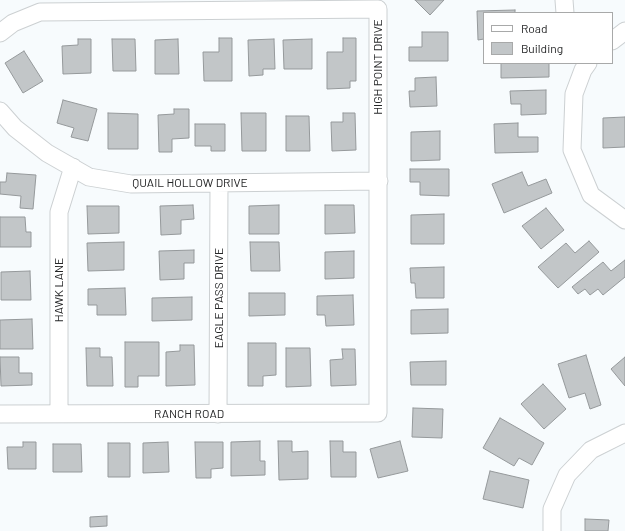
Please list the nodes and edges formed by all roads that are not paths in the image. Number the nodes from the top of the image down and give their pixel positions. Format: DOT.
graph roads {
  1 [pos="564,0"];
  2 [pos="565,12"];
  3 [pos="625,31"];
  4 [pos="0,33"];
  5 [pos="613,39"];
  6 [pos="587,64"];
  7 [pos="0,111"];
  8 [pos="73,167"];
  9 [pos="378,180"];
  10 [pos="219,183"];
  11 [pos="625,220"];
  12 [pos="378,413"];
  13 [pos="0,414"];
  14 [pos="59,414"];
  15 [pos="218,414"];
  16 [pos="625,433"];
  17 [pos="552,531"];
  1 -- 2 [label="street"];
  3 -- 5 [label="street"];
  4 -- 9 [label="street, HIGH POINT DRIVE"];
  6 -- 11 [label="street"];
  7 -- 8 [label="street, QUAIL HOLLOW DRIVE"];
  8 -- 10 [label="street, QUAIL HOLLOW DRIVE"];
  8 -- 14 [label="street, HAWK LANE"];
  9 -- 10 [label="street, QUAIL HOLLOW DRIVE"];
  9 -- 12 [label="street, HIGH POINT DRIVE"];
  10 -- 15 [label="street, EAGLE PASS DRIVE"];
  12 -- 15 [label="street, RANCH ROAD"];
  13 -- 14 [label="street, RANCH ROAD"];
  14 -- 15 [label="street, RANCH ROAD"];
  16 -- 17 [label="street"];
}
